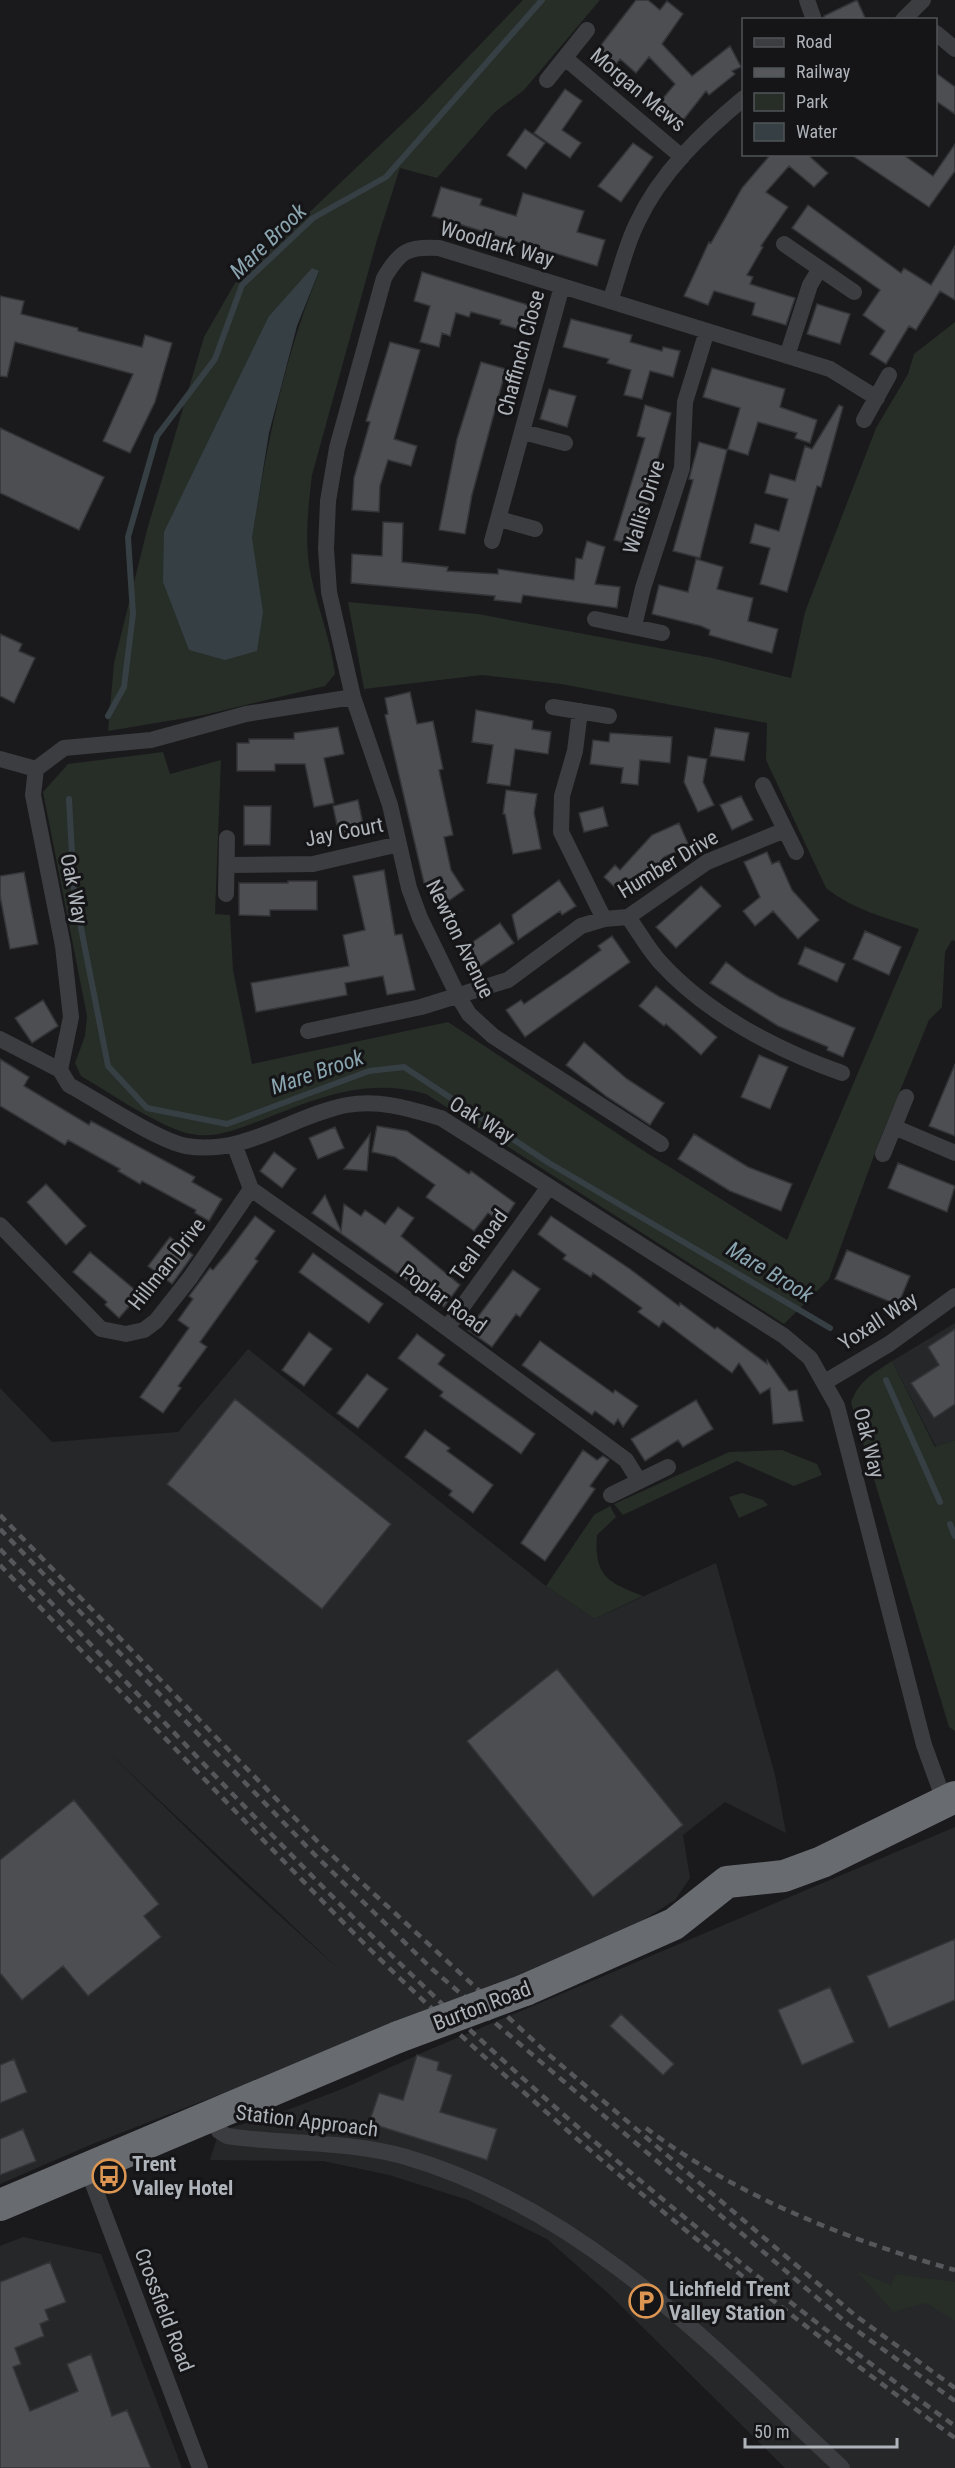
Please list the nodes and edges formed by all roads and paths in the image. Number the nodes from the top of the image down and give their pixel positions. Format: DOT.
graph roads {
  1 [pos="807,0"];
  2 [pos="923,0"];
  3 [pos="813,18"];
  4 [pos="911,18"];
  5 [pos="586,30"];
  6 [pos="937,34"];
  7 [pos="955,48"];
  8 [pos="566,58"];
  9 [pos="547,80"];
  10 [pos="742,100"];
  11 [pos="682,157"];
  12 [pos="784,244"];
  13 [pos="819,270"];
  14 [pos="562,286"];
  15 [pos="854,292"];
  16 [pos="610,301"];
  17 [pos="707,331"];
  18 [pos="787,356"];
  19 [pos="890,375"];
  20 [pos="876,398"];
  21 [pos="864,420"];
  22 [pos="523,432"];
  23 [pos="565,443"];
  24 [pos="499,519"];
  25 [pos="535,529"];
  26 [pos="492,541"];
  27 [pos="595,619"];
  28 [pos="634,626"];
  29 [pos="662,633"];
  30 [pos="353,697"];
  31 [pos="553,707"];
  32 [pos="580,711"];
  33 [pos="609,716"];
  34 [pos="0,759"];
  35 [pos="36,769"];
  36 [pos="763,785"];
  37 [pos="785,830"];
  38 [pos="227,838"];
  39 [pos="399,844"];
  40 [pos="796,852"];
  41 [pos="226,865"];
  42 [pos="226,894"];
  43 [pos="628,917"];
  44 [pos="604,919"];
  45 [pos="458,996"];
  46 [pos="308,1031"];
  47 [pos="0,1039"];
  48 [pos="60,1070"];
  49 [pos="842,1073"];
  50 [pos="906,1097"];
  51 [pos="894,1127"];
  52 [pos="234,1144"];
  53 [pos="661,1144"];
  54 [pos="955,1153"];
  55 [pos="883,1154"];
  56 [pos="548,1188"];
  57 [pos="251,1189"];
  58 [pos="0,1225"];
  59 [pos="955,1296"];
  60 [pos="447,1328"];
  61 [pos="825,1382"];
  62 [pos="668,1467"];
  63 [pos="639,1481"];
  64 [pos="610,1495"];
  65 [pos="949,1798"];
  66 [pos="212,2116"];
  67 [pos="87,2168"];
  68 [pos="0,2205"];
  69 [pos="200,2468"];
  70 [pos="842,2468"];
  1 -- 3 [label="street"];
  2 -- 4 [label="street"];
  5 -- 8 [label="street, Morgan Mews"];
  6 -- 7 [label="street"];
  8 -- 9 [label="street, Morgan Mews"];
  8 -- 11 [label="street, Morgan Mews"];
  10 -- 11 [label="street"];
  11 -- 16 [label="street"];
  12 -- 13 [label="street"];
  13 -- 15 [label="street"];
  13 -- 18 [label="street"];
  14 -- 16 [label="street, Woodlark Way"];
  14 -- 22 [label="street, Chaffinch Close"];
  14 -- 30 [label="street, Woodlark Way"];
  16 -- 17 [label="street, Woodlark Way"];
  17 -- 18 [label="street, Woodlark Way"];
  17 -- 28 [label="street, Wallis Drive"];
  18 -- 20 [label="street, Woodlark Way"];
  19 -- 20 [label="street"];
  20 -- 21 [label="street"];
  22 -- 23 [label="street, Chaffinch Close"];
  22 -- 24 [label="street, Chaffinch Close"];
  24 -- 25 [label="street"];
  24 -- 26 [label="street, Chaffinch Close"];
  27 -- 28 [label="street"];
  28 -- 29 [label="street"];
  30 -- 35 [label="street"];
  30 -- 39 [label="street, Newton Avenue"];
  31 -- 32 [label="street"];
  32 -- 33 [label="street"];
  32 -- 44 [label="street"];
  34 -- 35 [label="street"];
  35 -- 48 [label="street, Oak Way"];
  36 -- 37 [label="street"];
  37 -- 40 [label="street"];
  37 -- 43 [label="street, Humber Drive"];
  38 -- 41 [label="street"];
  39 -- 41 [label="street, Jay Court"];
  39 -- 45 [label="street, Newton Avenue"];
  41 -- 42 [label="street"];
  43 -- 44 [label="street, Humber Drive"];
  43 -- 49 [label="street"];
  44 -- 45 [label="street, Humber Drive"];
  45 -- 46 [label="street, Humber Drive"];
  45 -- 53 [label="street, Newton Avenue"];
  47 -- 48 [label="street"];
  48 -- 52 [label="street, Oak Way"];
  50 -- 51 [label="street"];
  51 -- 54 [label="street"];
  51 -- 55 [label="street"];
  52 -- 56 [label="street, Oak Way"];
  52 -- 57 [label="street"];
  56 -- 60 [label="street, Teal Road"];
  56 -- 61 [label="street, Oak Way"];
  57 -- 58 [label="street, Hillman Drive"];
  57 -- 60 [label="street, Poplar Road"];
  59 -- 61 [label="street, Yoxall Way"];
  60 -- 63 [label="street, Poplar Road"];
  61 -- 65 [label="street, Oak Way"];
  62 -- 63 [label="street"];
  63 -- 64 [label="street"];
  65 -- 66 [label="highway, Burton Road, bridge"];
  66 -- 67 [label="highway, Burton Road"];
  66 -- 70 [label="street, Station Approach"];
  67 -- 68 [label="highway, Burton Road"];
  67 -- 69 [label="street, Crossfield Road"];
}
